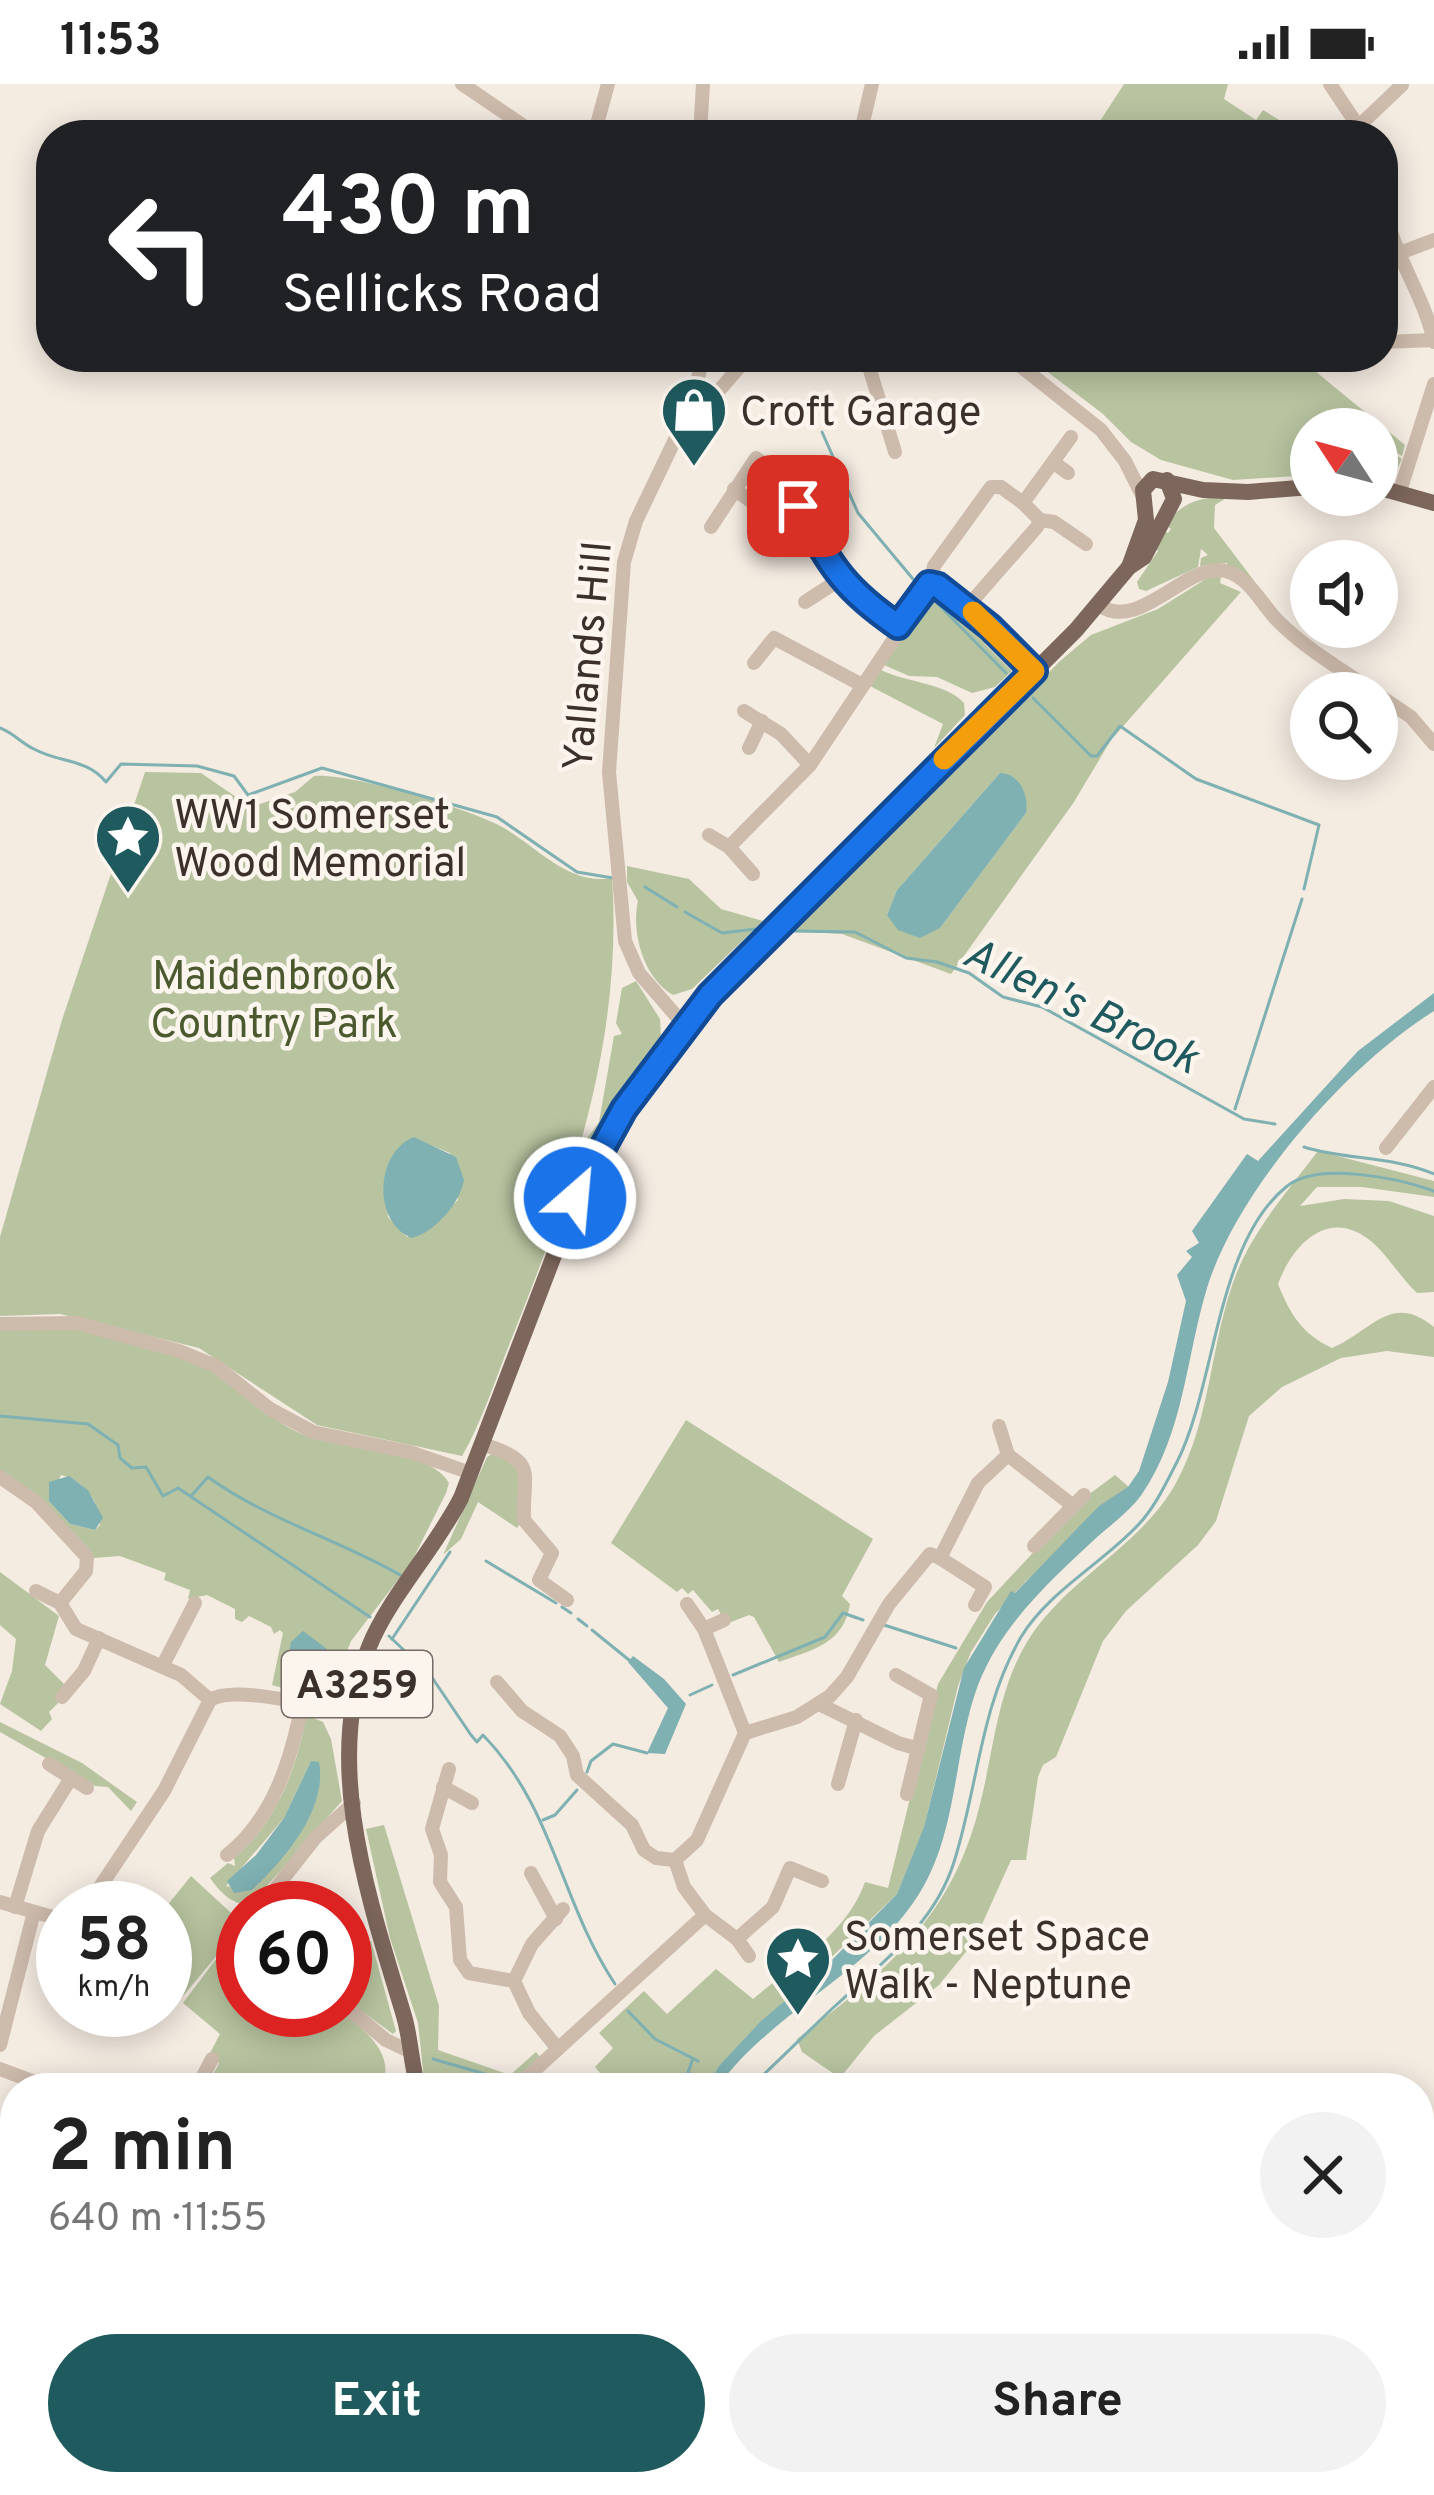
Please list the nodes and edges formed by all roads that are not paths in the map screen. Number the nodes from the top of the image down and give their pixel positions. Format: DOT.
graph roads {
  1 [pos="462,84"];
  2 [pos="608,84"];
  3 [pos="703,84"];
  4 [pos="872,84"];
  5 [pos="1330,84"];
  6 [pos="1402,85"];
  7 [pos="515,120"];
  8 [pos="598,120"];
  9 [pos="701,120"];
  10 [pos="864,120"];
  11 [pos="1355,120"];
  12 [pos="1375,120"];
  13 [pos="1434,240"];
  14 [pos="1398,253"];
  15 [pos="1398,258"];
  16 [pos="1398,338"];
  17 [pos="1434,341"];
  18 [pos="699,372"];
  19 [pos="735,372"];
  20 [pos="872,372"];
  21 [pos="1029,372"];
  22 [pos="1434,384"];
  23 [pos="692,404"];
  24 [pos="1071,437"];
  25 [pos="895,452"];
  26 [pos="1125,461"];
  27 [pos="1053,462"];
  28 [pos="1068,473"];
  29 [pos="1163,479"];
  30 [pos="734,489"];
  31 [pos="1290,489"];
  32 [pos="1203,490"];
  33 [pos="1400,491"];
  34 [pos="1144,500"];
  35 [pos="1023,503"];
  36 [pos="1434,503"];
  37 [pos="755,504"];
  38 [pos="1171,505"];
  39 [pos="1040,520"];
  40 [pos="711,526"];
  41 [pos="1086,544"];
  42 [pos="1129,567"];
  43 [pos="838,580"];
  44 [pos="929,584"];
  45 [pos="805,602"];
  46 [pos="1099,605"];
  47 [pos="967,607"];
  48 [pos="784,619"];
  49 [pos="898,626"];
  50 [pos="774,638"];
  51 [pos="754,663"];
  52 [pos="1034,671"];
  53 [pos="1347,672"];
  54 [pos="862,685"];
  55 [pos="1398,708"];
  56 [pos="744,711"];
  57 [pos="762,721"];
  58 [pos="1434,744"];
  59 [pos="749,748"];
  60 [pos="810,765"];
  61 [pos="709,835"];
  62 [pos="729,847"];
  63 [pos="752,874"];
  64 [pos="685,1026"];
  65 [pos="1434,1087"];
  66 [pos="1388,1137"];
  67 [pos="0,1324"];
  68 [pos="999,1426"];
  69 [pos="482,1444"];
  70 [pos="1008,1455"];
  71 [pos="470,1473"];
  72 [pos="0,1477"];
  73 [pos="1034,1546"];
  74 [pos="940,1558"];
  75 [pos="524,1571"];
  76 [pos="539,1580"];
  77 [pos="36,1591"];
  78 [pos="567,1600"];
  79 [pos="60,1603"];
  80 [pos="195,1603"];
  81 [pos="687,1604"];
  82 [pos="975,1605"];
  83 [pos="724,1620"];
  84 [pos="704,1629"];
  85 [pos="99,1638"];
  86 [pos="163,1666"];
  87 [pos="896,1675"];
  88 [pos="497,1682"];
  89 [pos="64,1684"];
  90 [pos="210,1700"];
  91 [pos="819,1704"];
  92 [pos="302,1705"];
  93 [pos="352,1712"];
  94 [pos="856,1720"];
  95 [pos="745,1733"];
  96 [pos="919,1749"];
  97 [pos="49,1764"];
  98 [pos="449,1769"];
  99 [pos="70,1778"];
  100 [pos="838,1784"];
  101 [pos="443,1787"];
  102 [pos="87,1788"];
  103 [pos="908,1795"];
  104 [pos="354,1803"];
  105 [pos="472,1803"];
  106 [pos="231,1830"];
  107 [pos="243,1843"];
  108 [pos="227,1856"];
  109 [pos="675,1860"];
  110 [pos="531,1873"];
  111 [pos="104,1881"];
  112 [pos="281,1881"];
  113 [pos="823,1881"];
  114 [pos="8,1904"];
  115 [pos="34,1912"];
  116 [pos="705,1915"];
  117 [pos="737,1939"];
  118 [pos="749,1956"];
  119 [pos="514,1981"];
  120 [pos="372,2029"];
  121 [pos="0,2044"];
  122 [pos="558,2049"];
  123 [pos="409,2053"];
  124 [pos="212,2059"];
  125 [pos="205,2073"];
  126 [pos="407,2073"];
  127 [pos="414,2073"];
  128 [pos="532,2073"];
  1 -- 7 [label="street"];
  2 -- 8 [label="street"];
  3 -- 9 [label="street"];
  4 -- 10 [label="street"];
  5 -- 11 [label="street"];
  6 -- 12 [label="street"];
  13 -- 14 [label="street"];
  15 -- 17 [label="street"];
  16 -- 17 [label="street"];
  18 -- 23 [label="street, Yallands Hill"];
  19 -- 23 [label="street"];
  20 -- 25 [label="street"];
  21 -- 26 [label="street"];
  22 -- 33 [label="street"];
  23 -- 64 [label="street, Yallands Hill"];
  24 -- 27 [label="street"];
  26 -- 29 [label="street"];
  26 -- 34 [label="street"];
  27 -- 28 [label="street"];
  27 -- 35 [label="street"];
  29 -- 32 [label="main road"];
  29 -- 34 [label="main road, A3259"];
  29 -- 38 [label="main road"];
  30 -- 37 [label="street"];
  30 -- 40 [label="street"];
  30 -- 43 [label="street"];
  31 -- 32 [label="main road"];
  32 -- 38 [label="main road"];
  33 -- 36 [label="main road"];
  34 -- 38 [label="main road"];
  34 -- 42 [label="main road, A3259"];
  35 -- 39 [label="street"];
  35 -- 44 [label="street"];
  38 -- 42 [label="main road, A3259"];
  39 -- 41 [label="street"];
  39 -- 47 [label="street"];
  42 -- 46 [label="main road, A3259"];
  43 -- 45 [label="street"];
  43 -- 49 [label="street"];
  44 -- 47 [label="street"];
  44 -- 49 [label="street"];
  46 -- 52 [label="main road, A3259"];
  46 -- 53 [label="street"];
  47 -- 52 [label="street"];
  48 -- 50 [label="street"];
  49 -- 54 [label="street"];
  50 -- 51 [label="street"];
  50 -- 54 [label="street"];
  52 -- 64 [label="main road, A3259"];
  54 -- 60 [label="street"];
  55 -- 58 [label="street"];
  56 -- 57 [label="street"];
  57 -- 59 [label="street"];
  57 -- 60 [label="street"];
  60 -- 62 [label="street"];
  61 -- 62 [label="street"];
  62 -- 63 [label="street"];
  64 -- 69 [label="main road, A3259"];
  65 -- 66 [label="street"];
  67 -- 71 [label="street"];
  68 -- 70 [label="street"];
  69 -- 71 [label="main road, A3259"];
  69 -- 76 [label="street"];
  70 -- 73 [label="street"];
  70 -- 74 [label="street"];
  71 -- 93 [label="main road, A3259"];
  72 -- 79 [label="street"];
  74 -- 82 [label="street"];
  74 -- 91 [label="street"];
  75 -- 76 [label="street"];
  76 -- 78 [label="street"];
  77 -- 79 [label="street"];
  79 -- 85 [label="street"];
  80 -- 86 [label="street"];
  81 -- 84 [label="street"];
  83 -- 84 [label="street"];
  84 -- 95 [label="street"];
  85 -- 86 [label="street"];
  85 -- 89 [label="street"];
  86 -- 90 [label="street"];
  87 -- 96 [label="street"];
  88 -- 109 [label="street"];
  90 -- 92 [label="street"];
  90 -- 111 [label="street"];
  91 -- 94 [label="street"];
  91 -- 95 [label="street"];
  92 -- 93 [label="street"];
  92 -- 107 [label="street"];
  93 -- 104 [label="main road, A3259"];
  94 -- 96 [label="street"];
  94 -- 100 [label="street"];
  95 -- 109 [label="street"];
  96 -- 103 [label="street"];
  97 -- 99 [label="street"];
  98 -- 101 [label="street"];
  99 -- 102 [label="street"];
  99 -- 114 [label="street"];
  101 -- 105 [label="street"];
  101 -- 119 [label="street"];
  104 -- 112 [label="street"];
  104 -- 123 [label="main road, A3259"];
  106 -- 107 [label="street"];
  107 -- 108 [label="street"];
  109 -- 116 [label="street"];
  110 -- 119 [label="street"];
  113 -- 117 [label="street"];
  114 -- 115 [label="street"];
  115 -- 121 [label="street"];
  116 -- 117 [label="street"];
  116 -- 122 [label="street"];
  117 -- 118 [label="street"];
  119 -- 122 [label="street"];
  120 -- 123 [label="street"];
  122 -- 128 [label="street"];
  123 -- 126 [label="main road, A3259"];
  123 -- 127 [label="main road, A3259"];
  124 -- 125 [label="street"];
}
